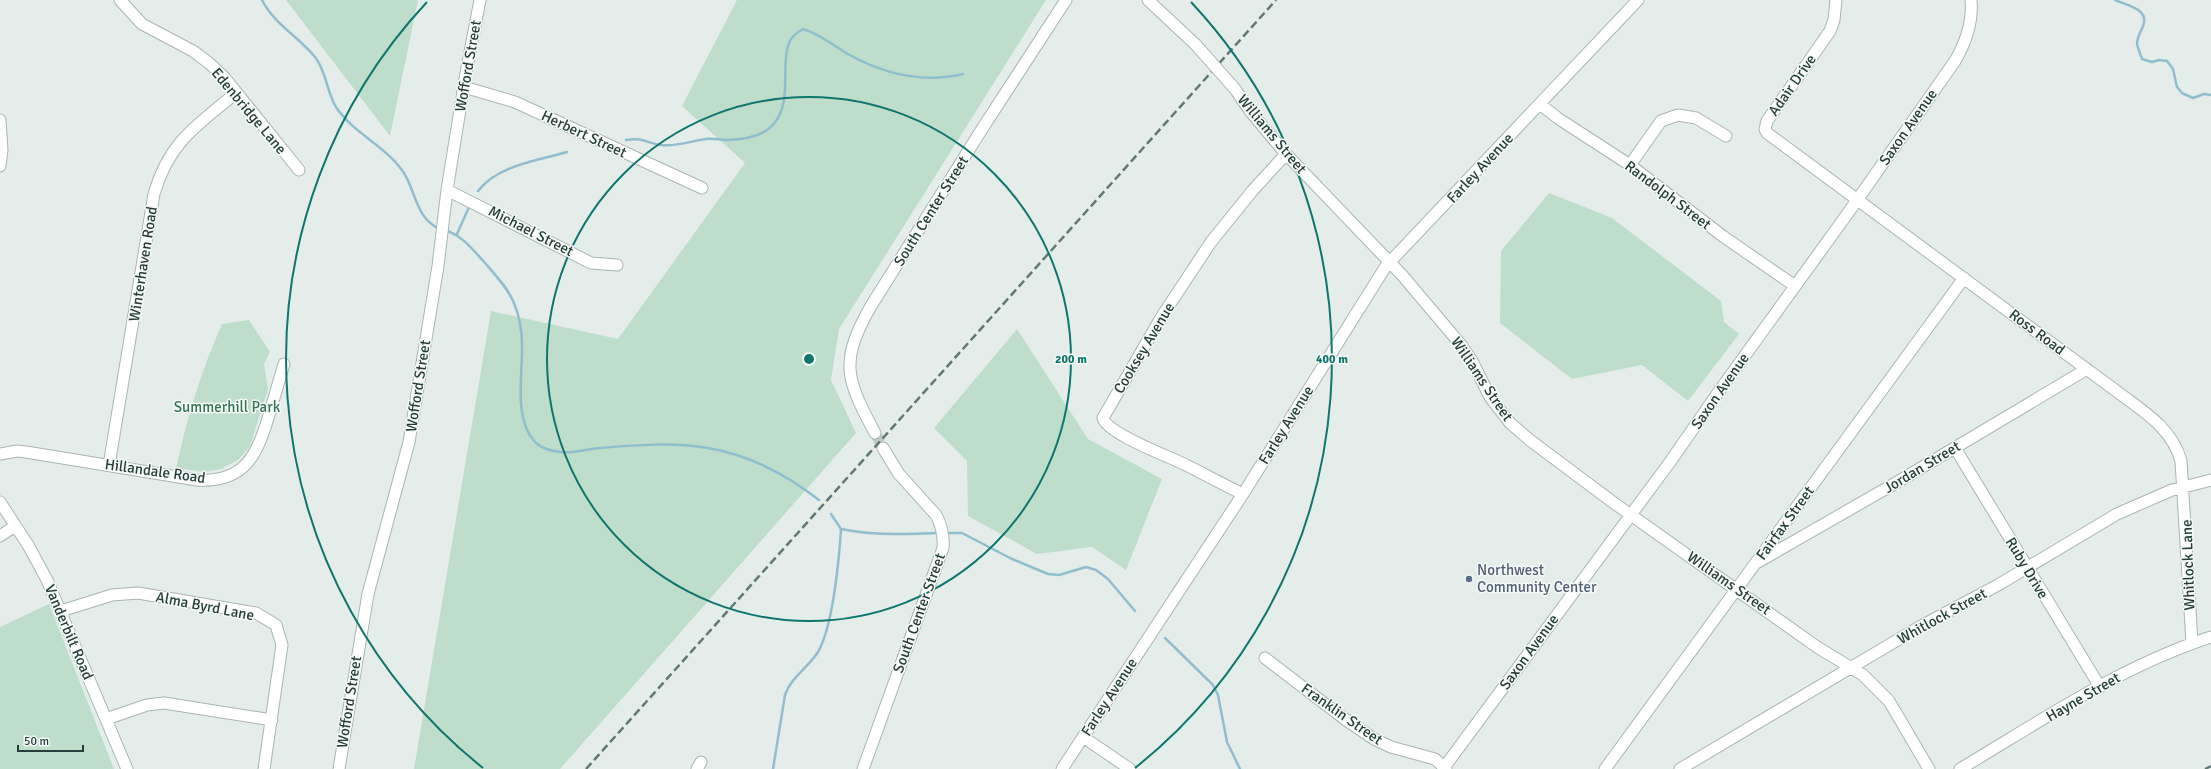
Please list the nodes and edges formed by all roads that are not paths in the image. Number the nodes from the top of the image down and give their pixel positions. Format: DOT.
graph roads {
  1 [pos="120,0"];
  2 [pos="480,0"];
  3 [pos="1066,0"];
  4 [pos="1148,0"];
  5 [pos="1638,0"];
  6 [pos="1836,0"];
  7 [pos="1971,0"];
  8 [pos="464,87"];
  9 [pos="236,93"];
  10 [pos="1540,104"];
  11 [pos="0,120"];
  12 [pos="1726,136"];
  13 [pos="1286,154"];
  14 [pos="1630,165"];
  15 [pos="0,166"];
  16 [pos="299,170"];
  17 [pos="702,188"];
  18 [pos="447,190"];
  19 [pos="1857,200"];
  20 [pos="1390,262"];
  21 [pos="617,265"];
  22 [pos="1964,278"];
  23 [pos="1796,286"];
  24 [pos="284,364"];
  25 [pos="2087,369"];
  26 [pos="875,433"];
  27 [pos="883,448"];
  28 [pos="1955,448"];
  29 [pos="0,454"];
  30 [pos="108,465"];
  31 [pos="2211,480"];
  32 [pos="2184,487"];
  33 [pos="1243,494"];
  34 [pos="0,502"];
  35 [pos="1631,514"];
  36 [pos="15,526"];
  37 [pos="0,536"];
  38 [pos="1756,563"];
  39 [pos="2027,568"];
  40 [pos="1737,589"];
  41 [pos="61,611"];
  42 [pos="2211,637"];
  43 [pos="2192,643"];
  44 [pos="1265,658"];
  45 [pos="1851,668"];
  46 [pos="2100,687"];
  47 [pos="106,719"];
  48 [pos="272,720"];
  49 [pos="1083,737"];
  50 [pos="1444,768"];
  51 [pos="127,769"];
  52 [pos="264,769"];
  53 [pos="339,769"];
  54 [pos="863,769"];
  55 [pos="1062,769"];
  56 [pos="1130,769"];
  57 [pos="1605,769"];
  58 [pos="1680,769"];
  59 [pos="1929,769"];
  60 [pos="1960,769"];
  1 -- 9 [label="street, Edenbridge Lane"];
  2 -- 8 [label="street, Wofford Street"];
  3 -- 26 [label="street, South Center Street"];
  4 -- 13 [label="street, Williams Street, bridge"];
  5 -- 10 [label="street, Farley Avenue"];
  6 -- 19 [label="street, Adair Drive"];
  7 -- 19 [label="street, Saxon Avenue"];
  8 -- 17 [label="street, Herbert Street"];
  8 -- 18 [label="street, Wofford Street"];
  9 -- 16 [label="street, Edenbridge Lane"];
  9 -- 30 [label="street, Winterhaven Road"];
  10 -- 14 [label="street, Randolph Street"];
  10 -- 20 [label="street, Farley Avenue"];
  11 -- 15 [label="street"];
  12 -- 14 [label="street"];
  13 -- 20 [label="street, Williams Street"];
  13 -- 33 [label="street, Cooksey Avenue"];
  14 -- 23 [label="street, Randolph Street"];
  18 -- 21 [label="street, Michael Street"];
  18 -- 53 [label="street, Wofford Street"];
  19 -- 22 [label="street, Ross Road"];
  19 -- 23 [label="street, Saxon Avenue"];
  20 -- 33 [label="street, Farley Avenue"];
  20 -- 35 [label="street, Williams Street"];
  22 -- 25 [label="street, Ross Road"];
  22 -- 38 [label="street, Fairfax Street"];
  23 -- 35 [label="street, Saxon Avenue"];
  24 -- 30 [label="street, Hillandale Road"];
  25 -- 28 [label="street, Jordan Street"];
  25 -- 32 [label="street, Ross Road"];
  27 -- 54 [label="street, South Center Street"];
  28 -- 38 [label="street, Jordan Street"];
  28 -- 39 [label="street, Ruby Drive"];
  29 -- 30 [label="street, Hillandale Road"];
  31 -- 32 [label="street, Whitlock Street"];
  32 -- 39 [label="street, Whitlock Street"];
  32 -- 43 [label="street, Whitlock Lane"];
  33 -- 49 [label="street, Farley Avenue"];
  34 -- 36 [label="street, Vanderbilt Road"];
  35 -- 40 [label="street, Williams Street"];
  35 -- 50 [label="street, Saxon Avenue"];
  36 -- 37 [label="street"];
  36 -- 41 [label="street, Vanderbilt Road"];
  38 -- 40 [label="street, Fairfax Street"];
  39 -- 45 [label="street, Whitlock Street"];
  39 -- 46 [label="street, Ruby Drive"];
  40 -- 45 [label="street, Williams Street"];
  40 -- 57 [label="street, Fairfax Street"];
  41 -- 47 [label="street, Vanderbilt Road"];
  41 -- 48 [label="street, Alma Byrd Lane"];
  42 -- 43 [label="street, Hayne Street"];
  43 -- 46 [label="street, Hayne Street"];
  44 -- 50 [label="street, Franklin Street"];
  45 -- 58 [label="street, Whitlock Street"];
  45 -- 59 [label="street, Williams Street"];
  46 -- 60 [label="street, Hayne Street"];
  47 -- 48 [label="street"];
  47 -- 51 [label="street, Vanderbilt Road"];
  48 -- 52 [label="street, Alma Byrd Lane"];
  49 -- 55 [label="street, Farley Avenue"];
  49 -- 56 [label="street"];
}
